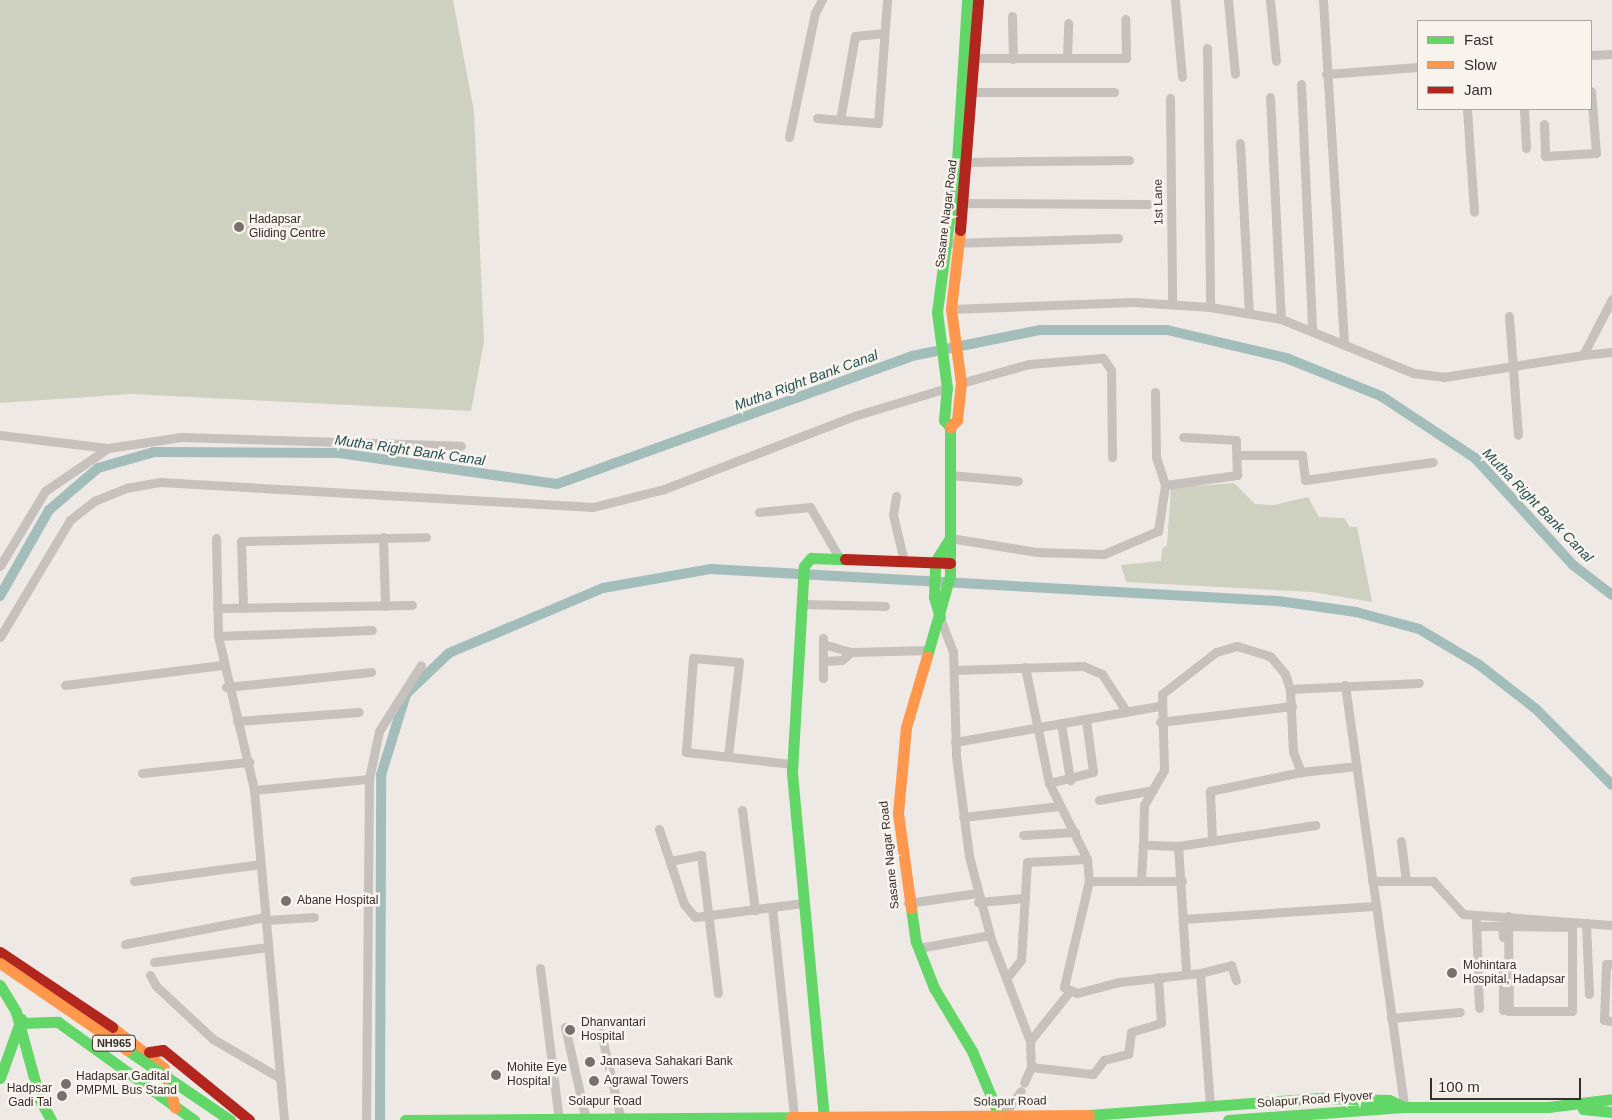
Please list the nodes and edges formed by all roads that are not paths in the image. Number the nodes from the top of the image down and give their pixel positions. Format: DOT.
graph roads {
  1 [pos="822,0"];
  2 [pos="887,0"];
  3 [pos="967,0"];
  4 [pos="978,0"];
  5 [pos="1175,0"];
  6 [pos="1228,0"];
  7 [pos="1270,0"];
  8 [pos="1323,0"];
  9 [pos="1012,16"];
  10 [pos="1125,19"];
  11 [pos="1068,23"];
  12 [pos="884,33"];
  13 [pos="1208,48"];
  14 [pos="1612,54"];
  15 [pos="1592,55"];
  16 [pos="974,58"];
  17 [pos="1013,58"];
  18 [pos="1067,58"];
  19 [pos="1276,61"];
  20 [pos="1417,67"];
  21 [pos="1235,74"];
  22 [pos="1326,74"];
  23 [pos="1182,77"];
  24 [pos="1301,84"];
  25 [pos="972,92"];
  26 [pos="1114,92"];
  27 [pos="1270,97"];
  28 [pos="1170,98"];
  29 [pos="1592,104"];
  30 [pos="1467,110"];
  31 [pos="1524,110"];
  32 [pos="816,118"];
  33 [pos="840,120"];
  34 [pos="1544,124"];
  35 [pos="789,137"];
  36 [pos="1240,143"];
  37 [pos="1526,148"];
  38 [pos="1129,160"];
  39 [pos="962,162"];
  40 [pos="958,203"];
  41 [pos="1148,204"];
  42 [pos="1474,212"];
  43 [pos="1118,238"];
  44 [pos="946,243"];
  45 [pos="958,244"];
  46 [pos="1612,299"];
  47 [pos="1172,304"];
  48 [pos="1210,307"];
  49 [pos="951,309"];
  50 [pos="1249,312"];
  51 [pos="1509,316"];
  52 [pos="1280,319"];
  53 [pos="1312,329"];
  54 [pos="1344,344"];
  55 [pos="1612,352"];
  56 [pos="1583,355"];
  57 [pos="1514,367"];
  58 [pos="961,383"];
  59 [pos="947,388"];
  60 [pos="1155,392"];
  61 [pos="950,427"];
  62 [pos="1518,434"];
  63 [pos="0,435"];
  64 [pos="1183,436"];
  65 [pos="460,446"];
  66 [pos="108,448"];
  67 [pos="1238,455"];
  68 [pos="1112,457"];
  69 [pos="1433,462"];
  70 [pos="950,475"];
  71 [pos="1018,481"];
  72 [pos="1165,485"];
  73 [pos="896,496"];
  74 [pos="759,512"];
  75 [pos="426,537"];
  76 [pos="216,538"];
  77 [pos="383,538"];
  78 [pos="950,538"];
  79 [pos="840,559"];
  80 [pos="904,561"];
  81 [pos="935,562"];
  82 [pos="0,566"];
  83 [pos="950,569"];
  84 [pos="802,604"];
  85 [pos="412,605"];
  86 [pos="385,606"];
  87 [pos="884,606"];
  88 [pos="218,608"];
  89 [pos="242,608"];
  90 [pos="940,618"];
  91 [pos="372,630"];
  92 [pos="218,636"];
  93 [pos="0,637"];
  94 [pos="821,650"];
  95 [pos="930,650"];
  96 [pos="851,652"];
  97 [pos="222,665"];
  98 [pos="421,665"];
  99 [pos="1025,667"];
  100 [pos="955,670"];
  101 [pos="371,672"];
  102 [pos="823,678"];
  103 [pos="1419,683"];
  104 [pos="65,684"];
  105 [pos="1345,685"];
  106 [pos="226,687"];
  107 [pos="1290,688"];
  108 [pos="1159,706"];
  109 [pos="1292,706"];
  110 [pos="1126,711"];
  111 [pos="359,712"];
  112 [pos="1086,720"];
  113 [pos="237,721"];
  114 [pos="1160,722"];
  115 [pos="1061,723"];
  116 [pos="1038,726"];
  117 [pos="955,742"];
  118 [pos="728,756"];
  119 [pos="249,762"];
  120 [pos="792,764"];
  121 [pos="1357,766"];
  122 [pos="1301,772"];
  123 [pos="142,773"];
  124 [pos="369,779"];
  125 [pos="1070,780"];
  126 [pos="1049,783"];
  127 [pos="254,790"];
  128 [pos="1152,790"];
  129 [pos="1099,800"];
  130 [pos="1060,806"];
  131 [pos="742,810"];
  132 [pos="963,817"];
  133 [pos="1315,825"];
  134 [pos="659,828"];
  135 [pos="1075,832"];
  136 [pos="1023,835"];
  137 [pos="1212,841"];
  138 [pos="1400,841"];
  139 [pos="1143,844"];
  140 [pos="1178,846"];
  141 [pos="1087,859"];
  142 [pos="670,861"];
  143 [pos="261,864"];
  144 [pos="1406,879"];
  145 [pos="134,881"];
  146 [pos="1090,881"];
  147 [pos="1141,881"];
  148 [pos="1182,881"];
  149 [pos="1372,882"];
  150 [pos="978,898"];
  151 [pos="1024,898"];
  152 [pos="803,903"];
  153 [pos="908,903"];
  154 [pos="1374,906"];
  155 [pos="772,907"];
  156 [pos="754,910"];
  157 [pos="1476,915"];
  158 [pos="709,916"];
  159 [pos="314,917"];
  160 [pos="266,918"];
  161 [pos="1183,920"];
  162 [pos="1508,921"];
  163 [pos="1586,923"];
  164 [pos="1612,925"];
  165 [pos="1476,926"];
  166 [pos="990,935"];
  167 [pos="125,944"];
  168 [pos="268,947"];
  169 [pos="918,948"];
  170 [pos="0,952"];
  171 [pos="154,962"];
  172 [pos="0,963"];
  173 [pos="1612,964"];
  174 [pos="540,968"];
  175 [pos="1186,972"];
  176 [pos="1200,972"];
  177 [pos="150,975"];
  178 [pos="1008,976"];
  179 [pos="1158,977"];
  180 [pos="1236,980"];
  181 [pos="0,986"];
  182 [pos="1069,992"];
  183 [pos="718,994"];
  184 [pos="1588,994"];
  185 [pos="1479,1008"];
  186 [pos="1503,1010"];
  187 [pos="1460,1012"];
  188 [pos="1391,1018"];
  189 [pos="1612,1021"];
  190 [pos="22,1023"];
  191 [pos="565,1027"];
  192 [pos="601,1034"];
  193 [pos="1030,1041"];
  194 [pos="149,1052"];
  195 [pos="1031,1067"];
  196 [pos="0,1078"];
  197 [pos="280,1078"];
  198 [pos="1612,1100"];
  199 [pos="1210,1105"];
  200 [pos="1548,1107"];
  201 [pos="176,1108"];
  202 [pos="1404,1108"];
  203 [pos="1612,1112"];
  204 [pos="585,1116"];
  205 [pos="620,1116"];
  206 [pos="559,1118"];
  207 [pos="794,1118"];
  208 [pos="824,1118"];
  209 [pos="1001,1118"];
  210 [pos="51,1120"];
  211 [pos="194,1120"];
  212 [pos="230,1120"];
  213 [pos="249,1120"];
  214 [pos="284,1120"];
  215 [pos="366,1120"];
  216 [pos="406,1120"];
  217 [pos="1228,1120"];
  1 -- 35 [label="street"];
  2 -- 12 [label="street"];
  3 -- 39 [label="main road, Sasane Nagar Road"];
  4 -- 16 [label="main road, Sasane Nagar Road"];
  5 -- 23 [label="street"];
  6 -- 21 [label="street"];
  7 -- 19 [label="street"];
  8 -- 22 [label="street"];
  9 -- 17 [label="street"];
  10 -- 18 [label="street"];
  11 -- 18 [label="street"];
  12 -- 33 [label="street"];
  12 -- 33 [label="street"];
  13 -- 48 [label="street"];
  14 -- 15 [label="street"];
  16 -- 17 [label="street"];
  16 -- 25 [label="main road, Sasane Nagar Road"];
  17 -- 18 [label="street"];
  20 -- 22 [label="street"];
  22 -- 54 [label="street"];
  24 -- 53 [label="street"];
  25 -- 26 [label="street"];
  25 -- 39 [label="main road, Sasane Nagar Road"];
  27 -- 52 [label="street"];
  28 -- 47 [label="street, 1st Lane"];
  29 -- 34 [label="street"];
  30 -- 42 [label="street"];
  31 -- 37 [label="street"];
  32 -- 33 [label="street"];
  36 -- 50 [label="street"];
  38 -- 39 [label="street"];
  39 -- 40 [label="main road, Sasane Nagar Road"];
  40 -- 41 [label="street"];
  40 -- 44 [label="main road, Sasane Nagar Road"];
  40 -- 45 [label="main road, Sasane Nagar Road"];
  43 -- 45 [label="street"];
  44 -- 45 [label="street"];
  44 -- 59 [label="main road, Sasane Nagar Road"];
  45 -- 49 [label="main road, Sasane Nagar Road"];
  46 -- 56 [label="street"];
  47 -- 48 [label="street"];
  47 -- 49 [label="street"];
  48 -- 50 [label="street"];
  49 -- 58 [label="main road, Sasane Nagar Road"];
  50 -- 52 [label="street"];
  51 -- 57 [label="street"];
  52 -- 53 [label="street"];
  53 -- 54 [label="street"];
  54 -- 57 [label="street"];
  55 -- 56 [label="street"];
  56 -- 57 [label="street"];
  57 -- 62 [label="street"];
  58 -- 61 [label="main road, Sasane Nagar Road"];
  58 -- 68 [label="street"];
  59 -- 61 [label="main road, Sasane Nagar Road"];
  59 -- 93 [label="street"];
  60 -- 72 [label="street"];
  61 -- 70 [label="main road, Sasane Nagar Road"];
  63 -- 66 [label="street"];
  64 -- 67 [label="street"];
  65 -- 66 [label="street"];
  66 -- 82 [label="street"];
  67 -- 69 [label="street"];
  67 -- 72 [label="street"];
  70 -- 71 [label="street"];
  70 -- 78 [label="main road, Sasane Nagar Road"];
  72 -- 78 [label="street"];
  73 -- 80 [label="street"];
  74 -- 79 [label="street"];
  75 -- 77 [label="street"];
  76 -- 88 [label="street"];
  77 -- 86 [label="street"];
  77 -- 89 [label="street"];
  78 -- 81 [label="main road"];
  78 -- 83 [label="main road, Sasane Nagar Road"];
  79 -- 80 [label="main road"];
  79 -- 84 [label="main road"];
  80 -- 81 [label="main road"];
  81 -- 83 [label="main road"];
  81 -- 90 [label="main road"];
  83 -- 90 [label="main road, Sasane Nagar Road"];
  84 -- 87 [label="street"];
  84 -- 120 [label="main road"];
  85 -- 86 [label="street"];
  86 -- 89 [label="street"];
  88 -- 89 [label="street"];
  88 -- 92 [label="street"];
  90 -- 95 [label="main road, Sasane Nagar Road"];
  90 -- 100 [label="street"];
  91 -- 92 [label="street"];
  92 -- 97 [label="street"];
  94 -- 96 [label="street"];
  94 -- 96 [label="street"];
  94 -- 102 [label="street"];
  95 -- 96 [label="street"];
  95 -- 153 [label="main road, Sasane Nagar Road"];
  97 -- 104 [label="street"];
  97 -- 106 [label="street"];
  98 -- 124 [label="street"];
  99 -- 100 [label="street"];
  99 -- 110 [label="street"];
  99 -- 116 [label="street"];
  100 -- 117 [label="street"];
  101 -- 106 [label="street"];
  103 -- 105 [label="street"];
  105 -- 107 [label="street"];
  105 -- 121 [label="street"];
  106 -- 113 [label="street"];
  107 -- 108 [label="street"];
  107 -- 109 [label="street"];
  108 -- 110 [label="street"];
  108 -- 114 [label="street"];
  109 -- 114 [label="street"];
  109 -- 122 [label="street"];
  110 -- 112 [label="street"];
  111 -- 113 [label="street"];
  112 -- 115 [label="street"];
  112 -- 125 [label="street"];
  113 -- 119 [label="street"];
  114 -- 128 [label="street"];
  115 -- 116 [label="street"];
  115 -- 125 [label="street"];
  116 -- 117 [label="street"];
  116 -- 126 [label="street"];
  117 -- 132 [label="street"];
  118 -- 118 [label="street"];
  118 -- 120 [label="street"];
  119 -- 123 [label="street"];
  119 -- 127 [label="street"];
  120 -- 152 [label="main road"];
  121 -- 122 [label="street"];
  121 -- 149 [label="street"];
  122 -- 137 [label="street"];
  124 -- 127 [label="street"];
  124 -- 215 [label="street"];
  125 -- 126 [label="street"];
  126 -- 130 [label="street"];
  127 -- 143 [label="street"];
  128 -- 129 [label="street"];
  128 -- 139 [label="street"];
  130 -- 132 [label="street"];
  130 -- 135 [label="street"];
  131 -- 156 [label="street"];
  132 -- 150 [label="street"];
  133 -- 137 [label="street"];
  134 -- 142 [label="street"];
  135 -- 136 [label="street"];
  135 -- 141 [label="street"];
  137 -- 140 [label="street"];
  138 -- 144 [label="street"];
  139 -- 140 [label="street"];
  139 -- 147 [label="street"];
  140 -- 148 [label="street"];
  141 -- 146 [label="street"];
  141 -- 151 [label="street"];
  142 -- 158 [label="street"];
  142 -- 158 [label="street"];
  143 -- 145 [label="street"];
  143 -- 160 [label="street"];
  144 -- 149 [label="street"];
  144 -- 157 [label="street"];
  146 -- 147 [label="street"];
  146 -- 182 [label="street"];
  147 -- 148 [label="street"];
  148 -- 161 [label="street"];
  149 -- 154 [label="street"];
  150 -- 151 [label="street"];
  150 -- 153 [label="street"];
  150 -- 166 [label="street"];
  151 -- 178 [label="street"];
  152 -- 155 [label="street"];
  152 -- 208 [label="main road"];
  153 -- 169 [label="main road, Sasane Nagar Road"];
  154 -- 161 [label="street"];
  154 -- 188 [label="street"];
  155 -- 156 [label="street"];
  155 -- 207 [label="street"];
  156 -- 158 [label="street"];
  157 -- 162 [label="street"];
  157 -- 165 [label="street"];
  158 -- 183 [label="street"];
  159 -- 160 [label="street"];
  160 -- 167 [label="street"];
  160 -- 168 [label="street"];
  161 -- 175 [label="street"];
  162 -- 162 [label="street"];
  162 -- 163 [label="street"];
  163 -- 164 [label="street"];
  163 -- 184 [label="street"];
  165 -- 185 [label="street"];
  165 -- 186 [label="street"];
  166 -- 169 [label="street"];
  166 -- 178 [label="street"];
  168 -- 171 [label="street"];
  168 -- 197 [label="street"];
  169 -- 209 [label="main road, Sasane Nagar Road"];
  170 -- 194 [label="main road, NH965"];
  172 -- 212 [label="main road, NH965, bridge"];
  173 -- 189 [label="street"];
  174 -- 206 [label="street"];
  175 -- 176 [label="street"];
  175 -- 179 [label="street"];
  176 -- 180 [label="street"];
  176 -- 199 [label="street"];
  177 -- 197 [label="street"];
  178 -- 193 [label="street"];
  179 -- 182 [label="street"];
  179 -- 195 [label="street"];
  181 -- 190 [label="main road"];
  181 -- 210 [label="main road, bridge"];
  182 -- 193 [label="street"];
  187 -- 188 [label="street"];
  188 -- 202 [label="street"];
  190 -- 196 [label="main road"];
  190 -- 201 [label="main road"];
  191 -- 204 [label="street"];
  192 -- 205 [label="street"];
  193 -- 195 [label="street"];
  194 -- 201 [label="main road, NH965"];
  194 -- 213 [label="main road"];
  195 -- 209 [label="street"];
  197 -- 214 [label="street"];
  198 -- 200 [label="main road, Solapur Road"];
  199 -- 202 [label="main road, Solapur Road"];
  199 -- 209 [label="main road, Solapur Road"];
  200 -- 202 [label="main road, Solapur Road"];
  200 -- 203 [label="main road"];
  201 -- 211 [label="main road"];
  202 -- 217 [label="main road, Solapur Road Flyover"];
  204 -- 205 [label="main road, Solapur Road"];
  204 -- 206 [label="main road, Solapur Road"];
  205 -- 207 [label="main road, Solapur Road"];
  206 -- 216 [label="main road, Solapur Road"];
  207 -- 208 [label="main road, Solapur Road"];
  208 -- 209 [label="main road, Solapur Road"];
}
